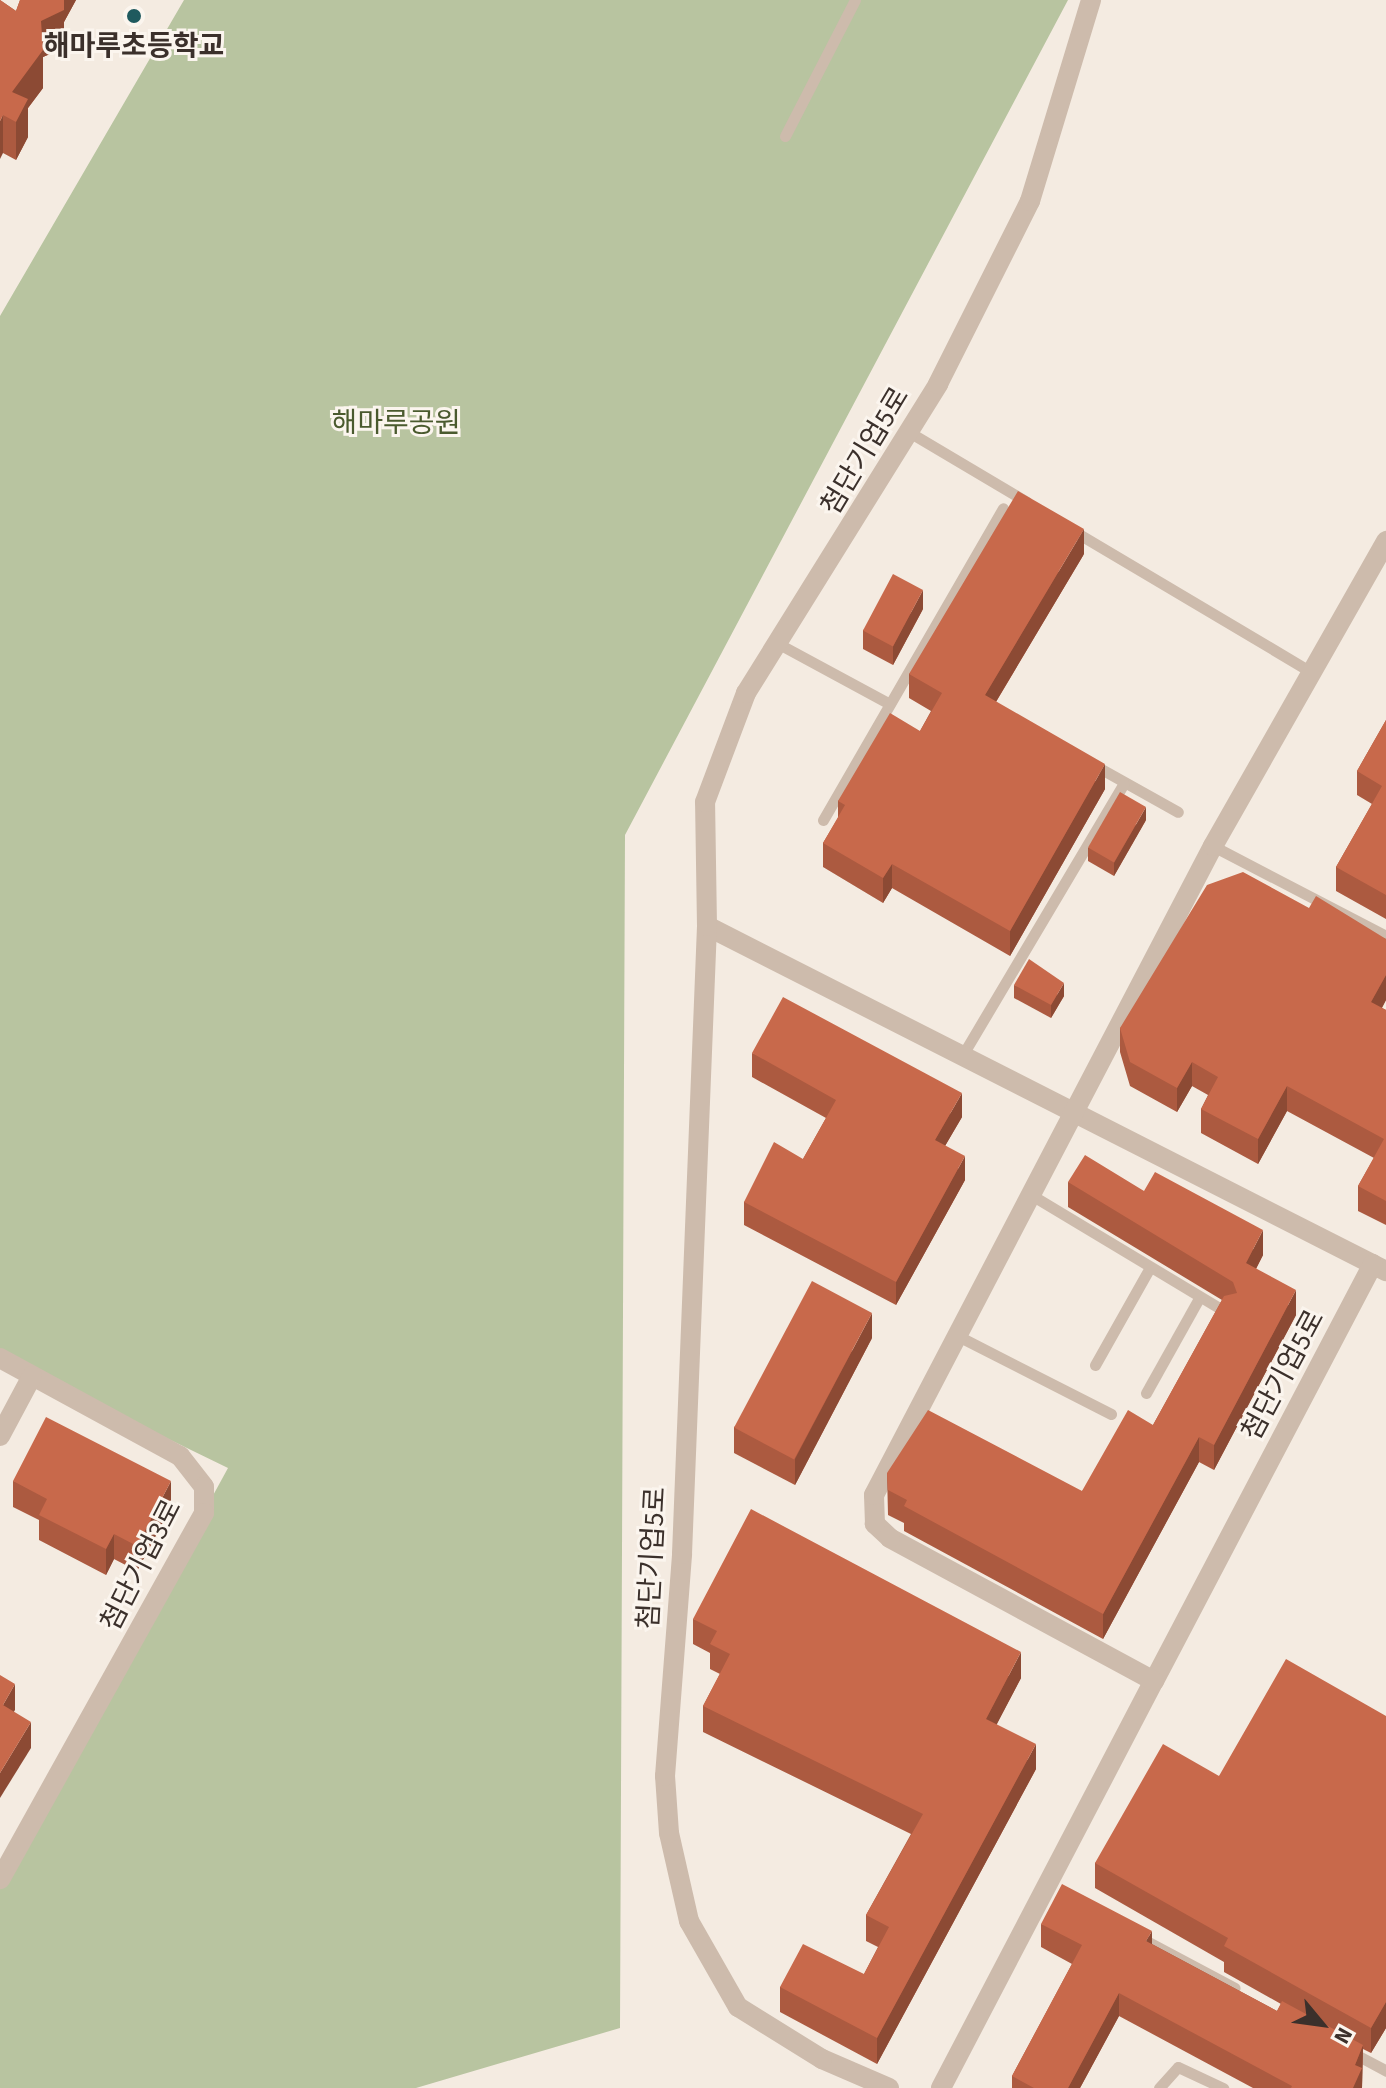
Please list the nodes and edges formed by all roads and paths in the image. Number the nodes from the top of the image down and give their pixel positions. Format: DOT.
graph roads {
  1 [pos="855,0"];
  2 [pos="1091,0"];
  3 [pos="785,136"];
  4 [pos="909,432"];
  5 [pos="1003,508"];
  6 [pos="1042,512"];
  7 [pos="1056,520"];
  8 [pos="1386,541"];
  9 [pos="777,643"];
  10 [pos="1309,671"];
  11 [pos="890,704"];
  12 [pos="1075,754"];
  13 [pos="1124,783"];
  14 [pos="1178,812"];
  15 [pos="823,820"];
  16 [pos="1213,846"];
  17 [pos="707,926"];
  18 [pos="1386,936"];
  19 [pos="962,1056"];
  20 [pos="1078,1115"];
  21 [pos="1033,1196"];
  22 [pos="1379,1268"];
  23 [pos="1148,1271"];
  24 [pos="1199,1298"];
  25 [pos="1229,1314"];
  26 [pos="955,1334"];
  27 [pos="0,1358"];
  28 [pos="1095,1365"];
  29 [pos="32,1376"];
  30 [pos="1146,1393"];
  31 [pos="1111,1414"];
  32 [pos="0,1436"];
  33 [pos="1154,1681"];
  34 [pos="0,1879"];
  35 [pos="1128,1931"];
  36 [pos="1248,1996"];
  37 [pos="1331,2041"];
  38 [pos="1386,2071"];
  39 [pos="889,2088"];
  40 [pos="941,2088"];
  41 [pos="1159,2088"];
  42 [pos="1223,2088"];
  1 -- 3 [label="lane"];
  2 -- 4 [label="street, 첨단기업5로"];
  4 -- 6 [label="lane"];
  4 -- 9 [label="street, 첨단기업5로"];
  5 -- 11 [label="lane"];
  7 -- 10 [label="lane"];
  8 -- 10 [label="street"];
  9 -- 11 [label="lane"];
  9 -- 17 [label="street, 첨단기업5로"];
  10 -- 16 [label="street"];
  11 -- 15 [label="lane"];
  12 -- 13 [label="lane"];
  13 -- 14 [label="lane"];
  13 -- 19 [label="lane"];
  16 -- 18 [label="lane"];
  16 -- 20 [label="street"];
  17 -- 19 [label="street, 첨단기업5로"];
  17 -- 39 [label="street, 첨단기업5로"];
  19 -- 20 [label="street, 첨단기업5로"];
  20 -- 21 [label="street"];
  20 -- 22 [label="street, 첨단기업5로"];
  21 -- 23 [label="lane"];
  21 -- 26 [label="street"];
  22 -- 33 [label="street, 첨단기업5로"];
  23 -- 24 [label="lane"];
  23 -- 28 [label="lane"];
  24 -- 25 [label="lane"];
  24 -- 30 [label="lane"];
  26 -- 31 [label="lane"];
  26 -- 33 [label="street"];
  27 -- 29 [label="street, 첨단기업3로"];
  29 -- 32 [label="street"];
  29 -- 34 [label="street, 첨단기업3로"];
  33 -- 40 [label="street, 첨단기업5로"];
  35 -- 36 [label="lane"];
  37 -- 38 [label="lane"];
  41 -- 42 [label="lane"];
}
